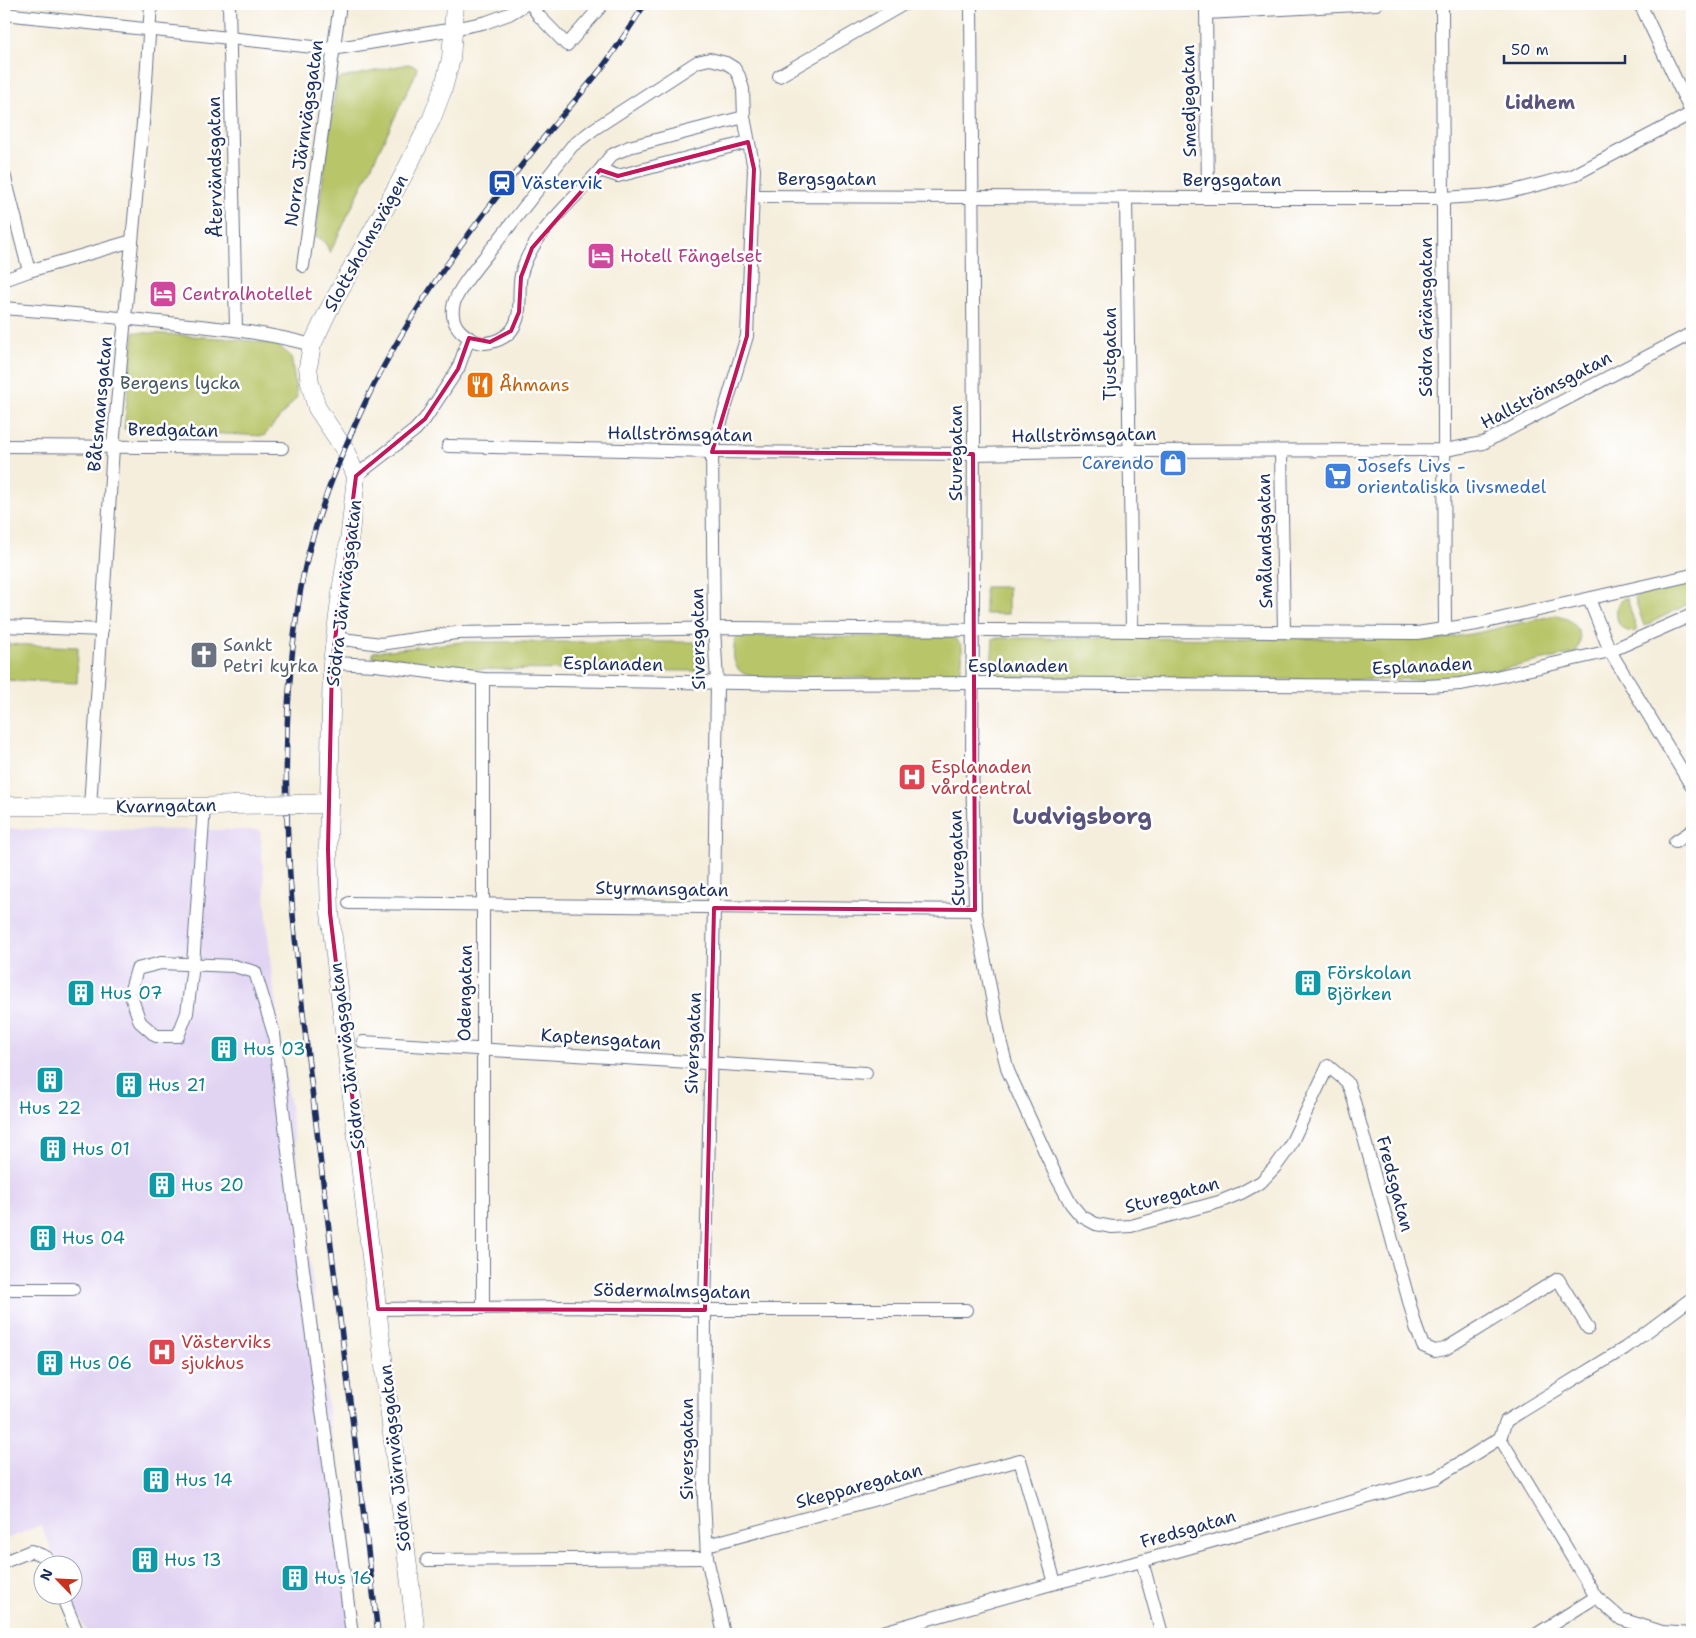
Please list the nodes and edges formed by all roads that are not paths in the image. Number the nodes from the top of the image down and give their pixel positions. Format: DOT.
graph roads {
  1 [pos="151,4"];
  2 [pos="229,4"];
  3 [pos="340,4"];
  4 [pos="455,4"];
  5 [pos="526,4"];
  6 [pos="531,4"];
  7 [pos="603,4"];
  8 [pos="904,4"];
  9 [pos="971,4"];
  10 [pos="1376,4"];
  11 [pos="1442,4"];
  12 [pos="1638,4"];
  13 [pos="1206,8"];
  14 [pos="4,14"];
  15 [pos="149,29"];
  16 [pos="454,29"];
  17 [pos="230,38"];
  18 [pos="332,49"];
  19 [pos="778,76"];
  20 [pos="1692,113"];
  21 [pos="744,116"];
  22 [pos="748,142"];
  23 [pos="600,170"];
  24 [pos="4,174"];
  25 [pos="753,196"];
  26 [pos="972,197"];
  27 [pos="1126,198"];
  28 [pos="1208,198"];
  29 [pos="1443,198"];
  30 [pos="132,241"];
  31 [pos="303,266"];
  32 [pos="29,270"];
  33 [pos="4,280"];
  34 [pos="4,308"];
  35 [pos="126,318"];
  36 [pos="236,330"];
  37 [pos="1692,333"];
  38 [pos="468,338"];
  39 [pos="312,345"];
  40 [pos="4,446"];
  41 [pos="448,446"];
  42 [pos="113,447"];
  43 [pos="282,448"];
  44 [pos="1445,450"];
  45 [pos="1128,451"];
  46 [pos="1281,451"];
  47 [pos="712,452"];
  48 [pos="974,454"];
  49 [pos="356,476"];
  50 [pos="1692,575"];
  51 [pos="1589,599"];
  52 [pos="1692,614"];
  53 [pos="4,626"];
  54 [pos="714,628"];
  55 [pos="102,630"];
  56 [pos="973,630"];
  57 [pos="1132,630"];
  58 [pos="1445,630"];
  59 [pos="1284,631"];
  60 [pos="335,638"];
  61 [pos="1610,651"];
  62 [pos="332,663"];
  63 [pos="483,679"];
  64 [pos="717,682"];
  65 [pos="973,683"];
  66 [pos="1692,788"];
  67 [pos="329,804"];
  68 [pos="4,806"];
  69 [pos="90,807"];
  70 [pos="204,808"];
  71 [pos="1692,831"];
  72 [pos="1675,842"];
  73 [pos="349,903"];
  74 [pos="484,904"];
  75 [pos="714,908"];
  76 [pos="975,910"];
  77 [pos="193,965"];
  78 [pos="363,1042"];
  79 [pos="482,1049"];
  80 [pos="709,1064"];
  81 [pos="1328,1066"];
  82 [pos="866,1073"];
  83 [pos="4,1289"];
  84 [pos="73,1289"];
  85 [pos="1692,1298"];
  86 [pos="483,1307"];
  87 [pos="378,1309"];
  88 [pos="705,1310"];
  89 [pos="966,1310"];
  90 [pos="1588,1328"];
  91 [pos="1500,1438"];
  92 [pos="706,1545"];
  93 [pos="44,1556"];
  94 [pos="707,1558"];
  95 [pos="427,1560"];
  96 [pos="1142,1561"];
  97 [pos="4,1562"];
  98 [pos="1055,1583"];
  99 [pos="1596,1597"];
  100 [pos="66,1606"];
  101 [pos="78,1634"];
  102 [pos="352,1634"];
  103 [pos="416,1634"];
  104 [pos="724,1634"];
  105 [pos="876,1634"];
  106 [pos="1162,1634"];
  107 [pos="1537,1634"];
  108 [pos="1692,1634"];
  1 -- 15 [label="street, Båtsmansgatan"];
  2 -- 17 [label="street, Återvändsgatan"];
  3 -- 18 [label="street, Norra Järnvägsgatan"];
  4 -- 16 [label="street, Slottsholmsvägen"];
  5 -- 16 [label="street"];
  6 -- 7 [label="street"];
  8 -- 19 [label="street"];
  9 -- 26 [label="street, Sturegatan"];
  10 -- 13 [label="street"];
  11 -- 29 [label="street, Södra Gränsgatan"];
  12 -- 20 [label="street"];
  13 -- 28 [label="street, Smedjegatan"];
  14 -- 15 [label="street"];
  15 -- 17 [label="street"];
  15 -- 30 [label="street, Båtsmansgatan"];
  16 -- 18 [label="street"];
  16 -- 39 [label="street, Slottsholmsvägen"];
  17 -- 18 [label="street"];
  17 -- 36 [label="street, Återvändsgatan"];
  18 -- 31 [label="street, Norra Järnvägsgatan"];
  20 -- 29 [label="street, Bergsgatan"];
  21 -- 22 [label="street, Siversgatan"];
  21 -- 23 [label="street"];
  21 -- 38 [label="street, Siversgatan"];
  22 -- 23 [label="street"];
  22 -- 25 [label="street, Siversgatan"];
  23 -- 38 [label="street"];
  24 -- 32 [label="street"];
  25 -- 26 [label="street, Bergsgatan"];
  25 -- 47 [label="street, Siversgatan"];
  26 -- 27 [label="street, Bergsgatan"];
  26 -- 48 [label="street, Sturegatan"];
  27 -- 28 [label="street, Bergsgatan"];
  27 -- 45 [label="street, Tjustgatan"];
  28 -- 29 [label="street, Bergsgatan"];
  29 -- 44 [label="street, Södra Gränsgatan"];
  30 -- 32 [label="street"];
  30 -- 35 [label="street, Båtsmansgatan"];
  32 -- 33 [label="street"];
  34 -- 35 [label="street"];
  35 -- 36 [label="street"];
  35 -- 42 [label="street, Båtsmansgatan"];
  36 -- 39 [label="street"];
  37 -- 44 [label="street, Hallströmsgatan"];
  38 -- 49 [label="street"];
  39 -- 49 [label="street, Slottsholmsvägen"];
  40 -- 42 [label="street, Bredgatan"];
  41 -- 47 [label="street, Hallströmsgatan"];
  42 -- 43 [label="street, Bredgatan"];
  42 -- 55 [label="street, Båtsmansgatan"];
  44 -- 46 [label="street, Hallströmsgatan"];
  44 -- 58 [label="street, Södra Gränsgatan"];
  45 -- 46 [label="street, Hallströmsgatan"];
  45 -- 48 [label="street, Hallströmsgatan"];
  45 -- 57 [label="street, Tjustgatan"];
  46 -- 59 [label="street, Smålandsgatan"];
  47 -- 48 [label="street, Hallströmsgatan"];
  47 -- 54 [label="street, Siversgatan"];
  48 -- 56 [label="street, Sturegatan"];
  49 -- 60 [label="street, Södra Järnvägsgatan"];
  50 -- 51 [label="street, Esplanaden"];
  51 -- 58 [label="street, Esplanaden"];
  51 -- 61 [label="street"];
  52 -- 61 [label="street, Esplanaden"];
  53 -- 55 [label="street"];
  54 -- 56 [label="street, Esplanaden"];
  54 -- 60 [label="street, Esplanaden"];
  54 -- 64 [label="street, Siversgatan"];
  55 -- 69 [label="street, Båtsmansgatan"];
  56 -- 57 [label="street, Esplanaden"];
  56 -- 65 [label="street, Sturegatan"];
  57 -- 59 [label="street, Esplanaden"];
  58 -- 59 [label="street, Esplanaden"];
  60 -- 62 [label="street, Södra Järnvägsgatan"];
  61 -- 65 [label="street, Esplanaden"];
  61 -- 66 [label="street"];
  62 -- 63 [label="street, Esplanaden"];
  62 -- 67 [label="street, Södra Järnvägsgatan"];
  63 -- 64 [label="street, Esplanaden"];
  63 -- 74 [label="street, Odengatan"];
  64 -- 65 [label="street, Esplanaden"];
  64 -- 75 [label="street, Siversgatan"];
  65 -- 76 [label="street, Sturegatan"];
  67 -- 70 [label="street, Kvarngatan, bridge"];
  67 -- 87 [label="street, Södra Järnvägsgatan"];
  68 -- 69 [label="street, Kvarngatan"];
  69 -- 70 [label="street, Kvarngatan"];
  70 -- 77 [label="street"];
  71 -- 72 [label="street"];
  73 -- 74 [label="street, Styrmansgatan"];
  74 -- 75 [label="street, Styrmansgatan"];
  74 -- 79 [label="street, Odengatan"];
  75 -- 76 [label="street, Styrmansgatan"];
  75 -- 80 [label="street, Siversgatan"];
  76 -- 81 [label="street, Sturegatan"];
  77 -- 77 [label="street"];
  77 -- 102 [label="street"];
  78 -- 79 [label="street, Kaptensgatan"];
  79 -- 80 [label="street, Kaptensgatan"];
  79 -- 86 [label="street, Odengatan"];
  80 -- 82 [label="street, Kaptensgatan"];
  80 -- 88 [label="street, Siversgatan"];
  81 -- 90 [label="street, Fredsgatan"];
  83 -- 84 [label="street"];
  85 -- 91 [label="street, Fredsgatan"];
  86 -- 87 [label="street, Södermalmsgatan"];
  86 -- 88 [label="street, Södermalmsgatan"];
  87 -- 103 [label="street, Södra Järnvägsgatan"];
  88 -- 89 [label="street, Södermalmsgatan"];
  88 -- 92 [label="street, Siversgatan"];
  91 -- 96 [label="street, Fredsgatan"];
  91 -- 99 [label="street"];
  92 -- 94 [label="street, Siversgatan"];
  92 -- 98 [label="street, Skepparegatan"];
  93 -- 97 [label="street"];
  94 -- 95 [label="street"];
  94 -- 104 [label="street, Siversgatan"];
  96 -- 98 [label="street, Fredsgatan"];
  96 -- 106 [label="street"];
  98 -- 105 [label="street, Fredsgatan"];
  99 -- 107 [label="street"];
  99 -- 108 [label="street"];
  100 -- 101 [label="street"];
}
